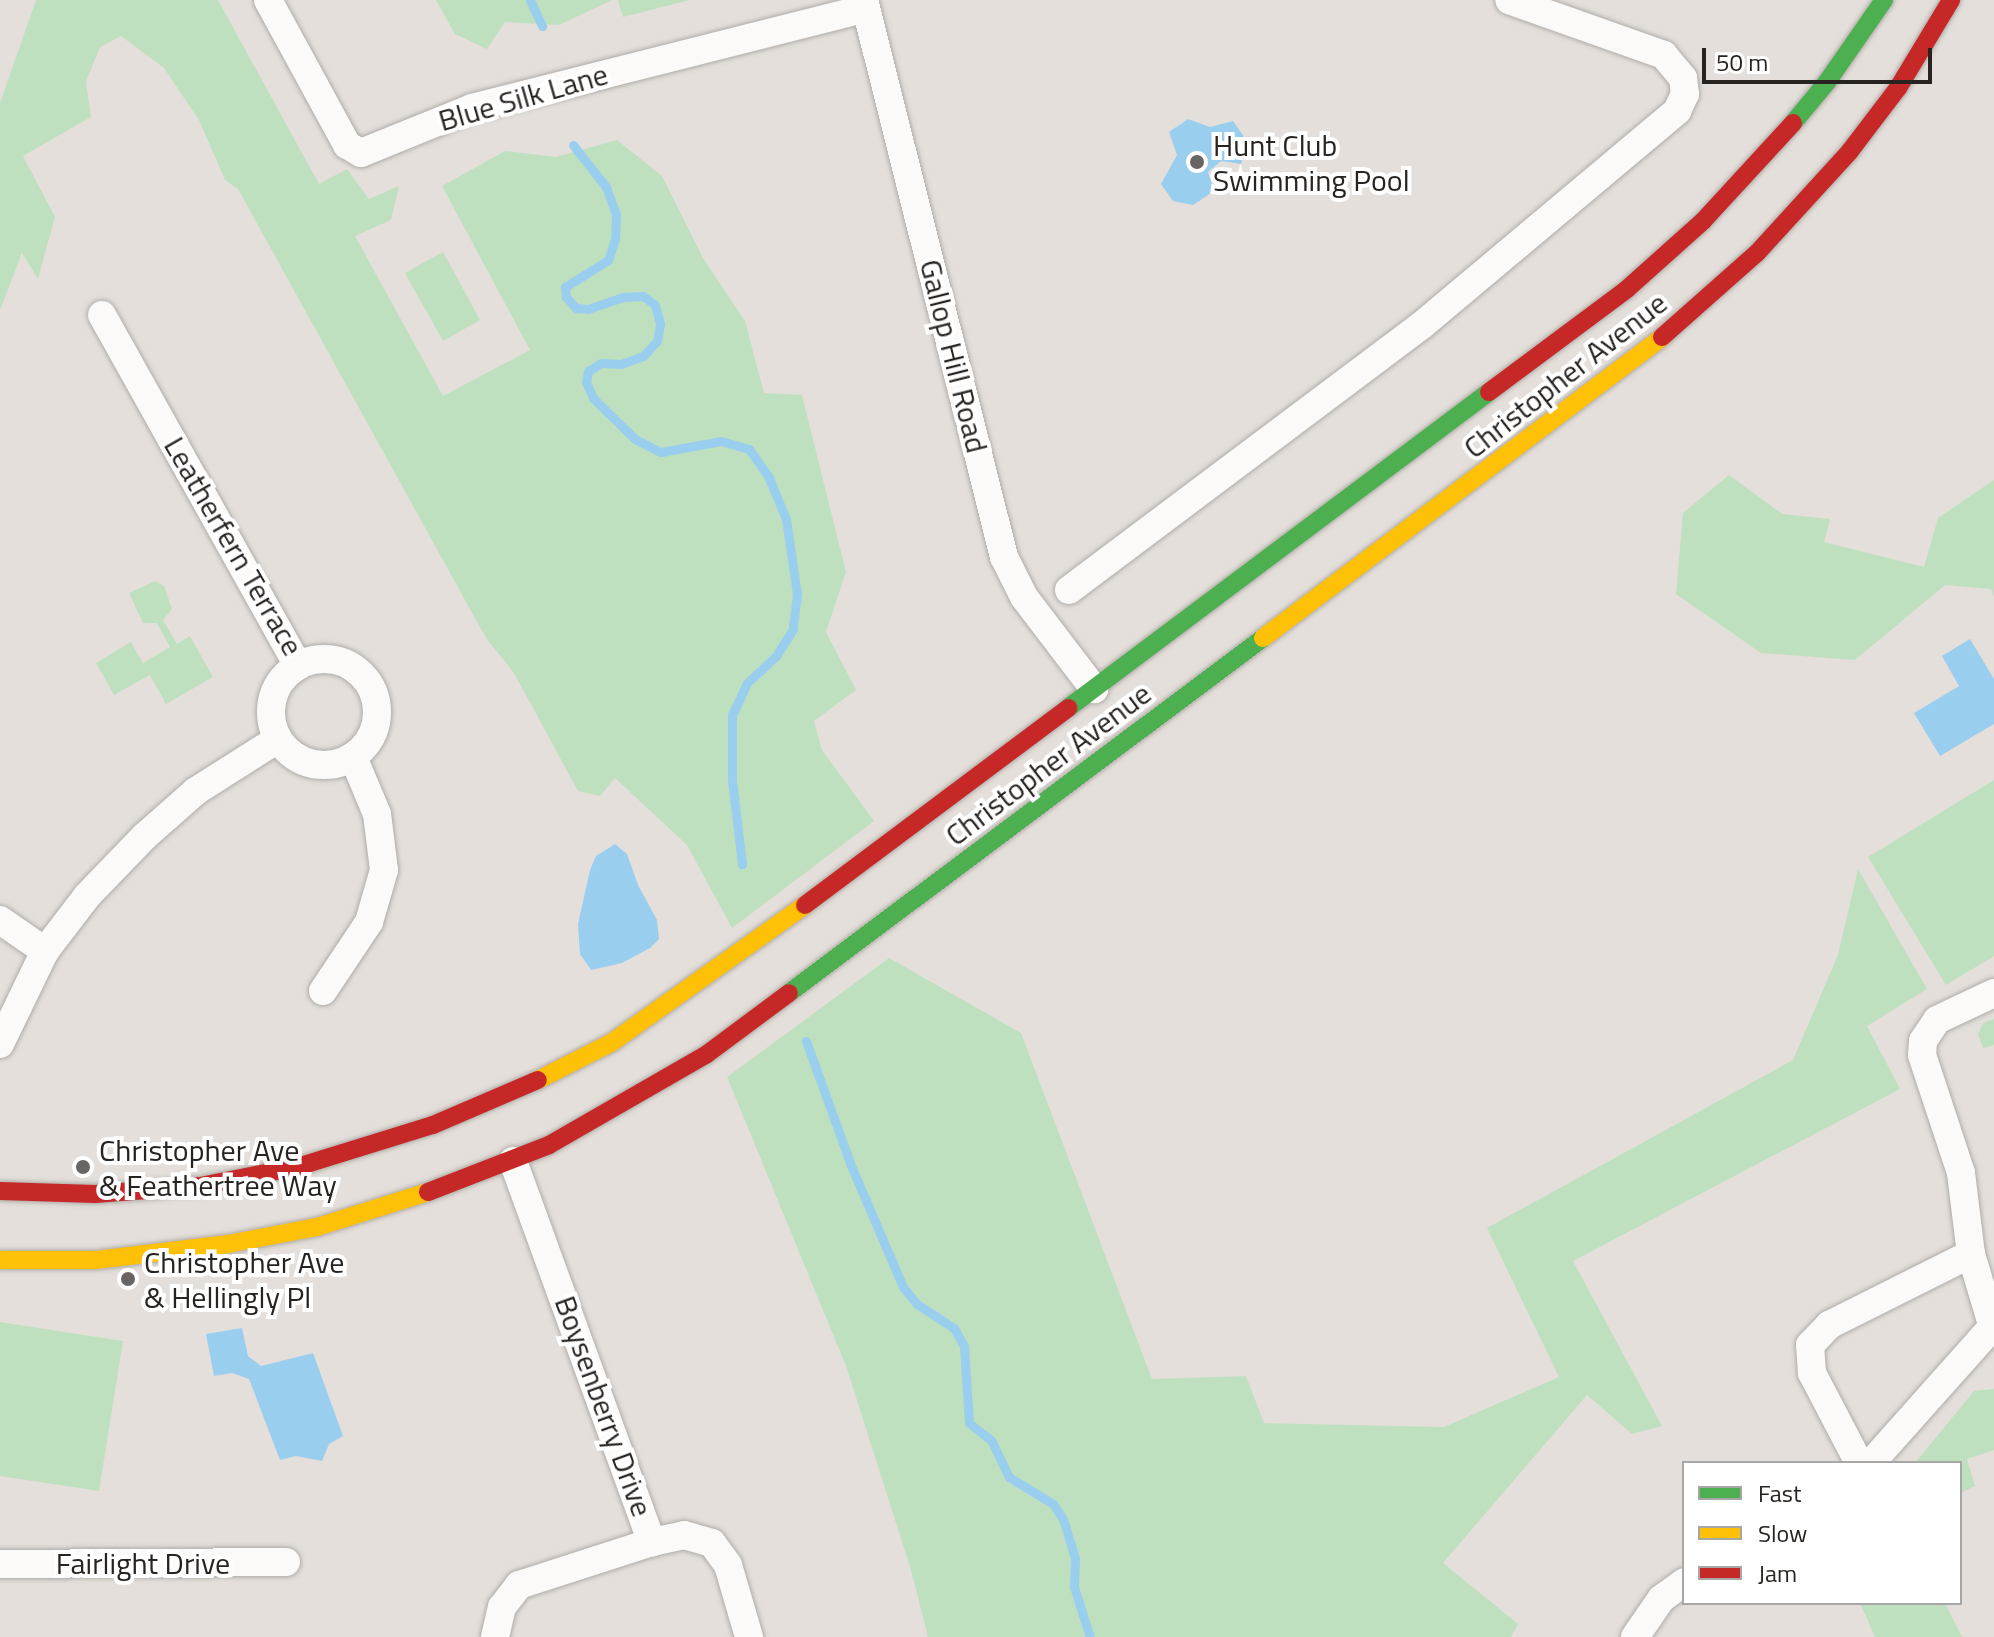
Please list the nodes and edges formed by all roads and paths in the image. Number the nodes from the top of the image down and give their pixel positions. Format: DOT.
graph roads {
  1 [pos="268,0"];
  2 [pos="1509,0"];
  3 [pos="1884,0"];
  4 [pos="1951,0"];
  5 [pos="865,4"];
  6 [pos="102,315"];
  7 [pos="1069,590"];
  8 [pos="298,666"];
  9 [pos="1094,689"];
  10 [pos="278,739"];
  11 [pos="353,757"];
  12 [pos="0,920"];
  13 [pos="45,951"];
  14 [pos="323,991"];
  15 [pos="1994,993"];
  16 [pos="0,1044"];
  17 [pos="513,1161"];
  18 [pos="0,1191"];
  19 [pos="1971,1254"];
  20 [pos="0,1260"];
  21 [pos="1993,1329"];
  22 [pos="1858,1461"];
  23 [pos="1873,1461"];
  24 [pos="652,1542"];
  25 [pos="286,1562"];
  26 [pos="0,1564"];
  27 [pos="1682,1583"];
  28 [pos="495,1637"];
  29 [pos="749,1637"];
  30 [pos="1635,1637"];
  1 -- 5 [label="street, Blue Silk Lane"];
  2 -- 7 [label="street"];
  3 -- 9 [label="street, Christopher Avenue"];
  4 -- 17 [label="street, Christopher Avenue"];
  5 -- 9 [label="street, Gallop Hill Road"];
  6 -- 8 [label="street, Leatherfern Terrace"];
  8 -- 10 [label="street"];
  8 -- 11 [label="street, Leatherfern Terrace"];
  9 -- 18 [label="street, Christopher Avenue"];
  10 -- 11 [label="street"];
  10 -- 13 [label="street"];
  11 -- 14 [label="street"];
  12 -- 13 [label="street"];
  13 -- 16 [label="street"];
  15 -- 19 [label="street"];
  17 -- 20 [label="street, Christopher Avenue"];
  17 -- 24 [label="street, Boysenberry Drive"];
  19 -- 21 [label="street"];
  19 -- 22 [label="street"];
  21 -- 23 [label="street"];
  24 -- 28 [label="street"];
  24 -- 29 [label="street, Boysenberry Drive"];
  25 -- 26 [label="street, Fairlight Drive"];
  27 -- 30 [label="street"];
}
